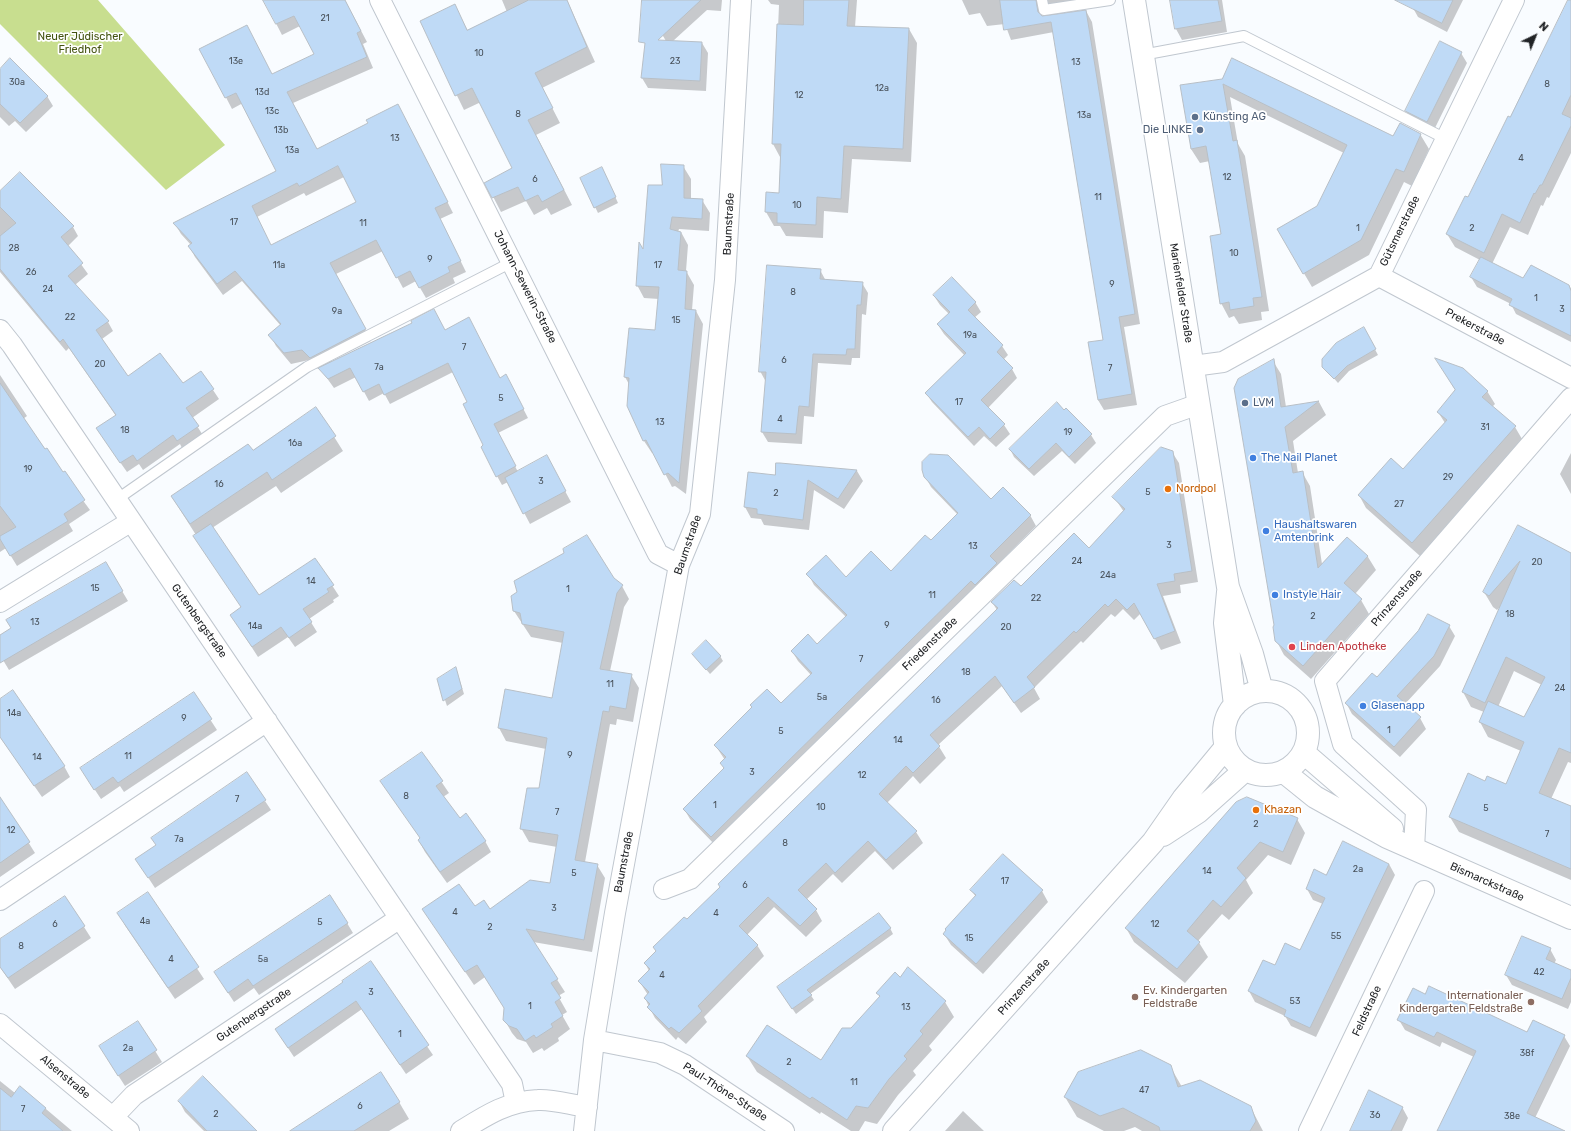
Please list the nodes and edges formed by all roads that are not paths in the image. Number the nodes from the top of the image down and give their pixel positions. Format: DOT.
graph roads {
  1 [pos="380,0"];
  2 [pos="741,0"];
  3 [pos="1042,0"];
  4 [pos="1110,0"];
  5 [pos="1134,0"];
  6 [pos="1514,0"];
  7 [pos="1142,55"];
  8 [pos="1446,139"];
  9 [pos="512,262"];
  10 [pos="1378,276"];
  11 [pos="0,330"];
  12 [pos="1193,366"];
  13 [pos="1571,378"];
  14 [pos="1571,398"];
  15 [pos="1199,404"];
  16 [pos="116,500"];
  17 [pos="130,522"];
  18 [pos="679,565"];
  19 [pos="1228,587"];
  20 [pos="0,602"];
  21 [pos="1262,691"];
  22 [pos="1235,705"];
  23 [pos="267,721"];
  24 [pos="1226,747"];
  25 [pos="1304,753"];
  26 [pos="1245,770"];
  27 [pos="1284,772"];
  28 [pos="1153,842"];
  29 [pos="1409,846"];
  30 [pos="664,889"];
  31 [pos="1424,891"];
  32 [pos="0,900"];
  33 [pos="400,918"];
  34 [pos="1571,918"];
  35 [pos="0,1024"];
  36 [pos="594,1040"];
  37 [pos="516,1103"];
  38 [pos="587,1107"];
  39 [pos="113,1117"];
  40 [pos="129,1131"];
  41 [pos="461,1131"];
  42 [pos="584,1131"];
  43 [pos="784,1131"];
  44 [pos="894,1131"];
  45 [pos="1309,1131"];
  1 -- 9 [label="street, Johann-Sewerin-Straße"];
  2 -- 18 [label="street, Baumstraße"];
  3 -- 4 [label="lane"];
  5 -- 7 [label="street, Marienfelder Straße"];
  6 -- 8 [label="street, Gütsmerstraße"];
  7 -- 8 [label="lane"];
  7 -- 12 [label="street, Marienfelder Straße"];
  8 -- 10 [label="street, Gütsmerstraße"];
  9 -- 16 [label="lane"];
  9 -- 18 [label="street, Johann-Sewerin-Straße"];
  10 -- 12 [label="street, Gütsmerstraße"];
  10 -- 13 [label="street, Prekerstraße"];
  11 -- 16 [label="street, Gutenbergstraße"];
  12 -- 15 [label="street, Marienfelder Straße"];
  14 -- 29 [label="street, Prinzenstraße"];
  15 -- 19 [label="street, Marienfelder Straße"];
  15 -- 30 [label="street, Friedenstraße"];
  16 -- 17 [label="street, Gutenbergstraße"];
  17 -- 20 [label="street"];
  17 -- 23 [label="street, Gutenbergstraße"];
  18 -- 36 [label="street, Baumstraße"];
  19 -- 21 [label="street, Marienfelder Straße"];
  19 -- 22 [label="street, Marienfelder Straße"];
  21 -- 22 [label="street"];
  21 -- 25 [label="street"];
  22 -- 24 [label="street"];
  23 -- 32 [label="street"];
  23 -- 33 [label="street, Gutenbergstraße"];
  24 -- 26 [label="street"];
  24 -- 28 [label="street, Prinzenstraße"];
  25 -- 27 [label="street"];
  25 -- 29 [label="street, Bismarckstraße"];
  26 -- 27 [label="street"];
  26 -- 28 [label="street, Prinzenstraße"];
  27 -- 29 [label="street, Bismarckstraße"];
  28 -- 44 [label="street, Prinzenstraße"];
  29 -- 34 [label="street, Bismarckstraße"];
  31 -- 45 [label="street, Feldstraße"];
  33 -- 37 [label="street, Gutenbergstraße"];
  33 -- 39 [label="street, Gutenbergstraße"];
  35 -- 39 [label="street, Alsenstraße"];
  36 -- 38 [label="street, Baumstraße"];
  36 -- 43 [label="street, Paul-Thöne-Straße"];
  37 -- 38 [label="street"];
  37 -- 41 [label="street"];
  38 -- 42 [label="street, Baumstraße"];
  39 -- 40 [label="street, Alsenstraße"];
}
